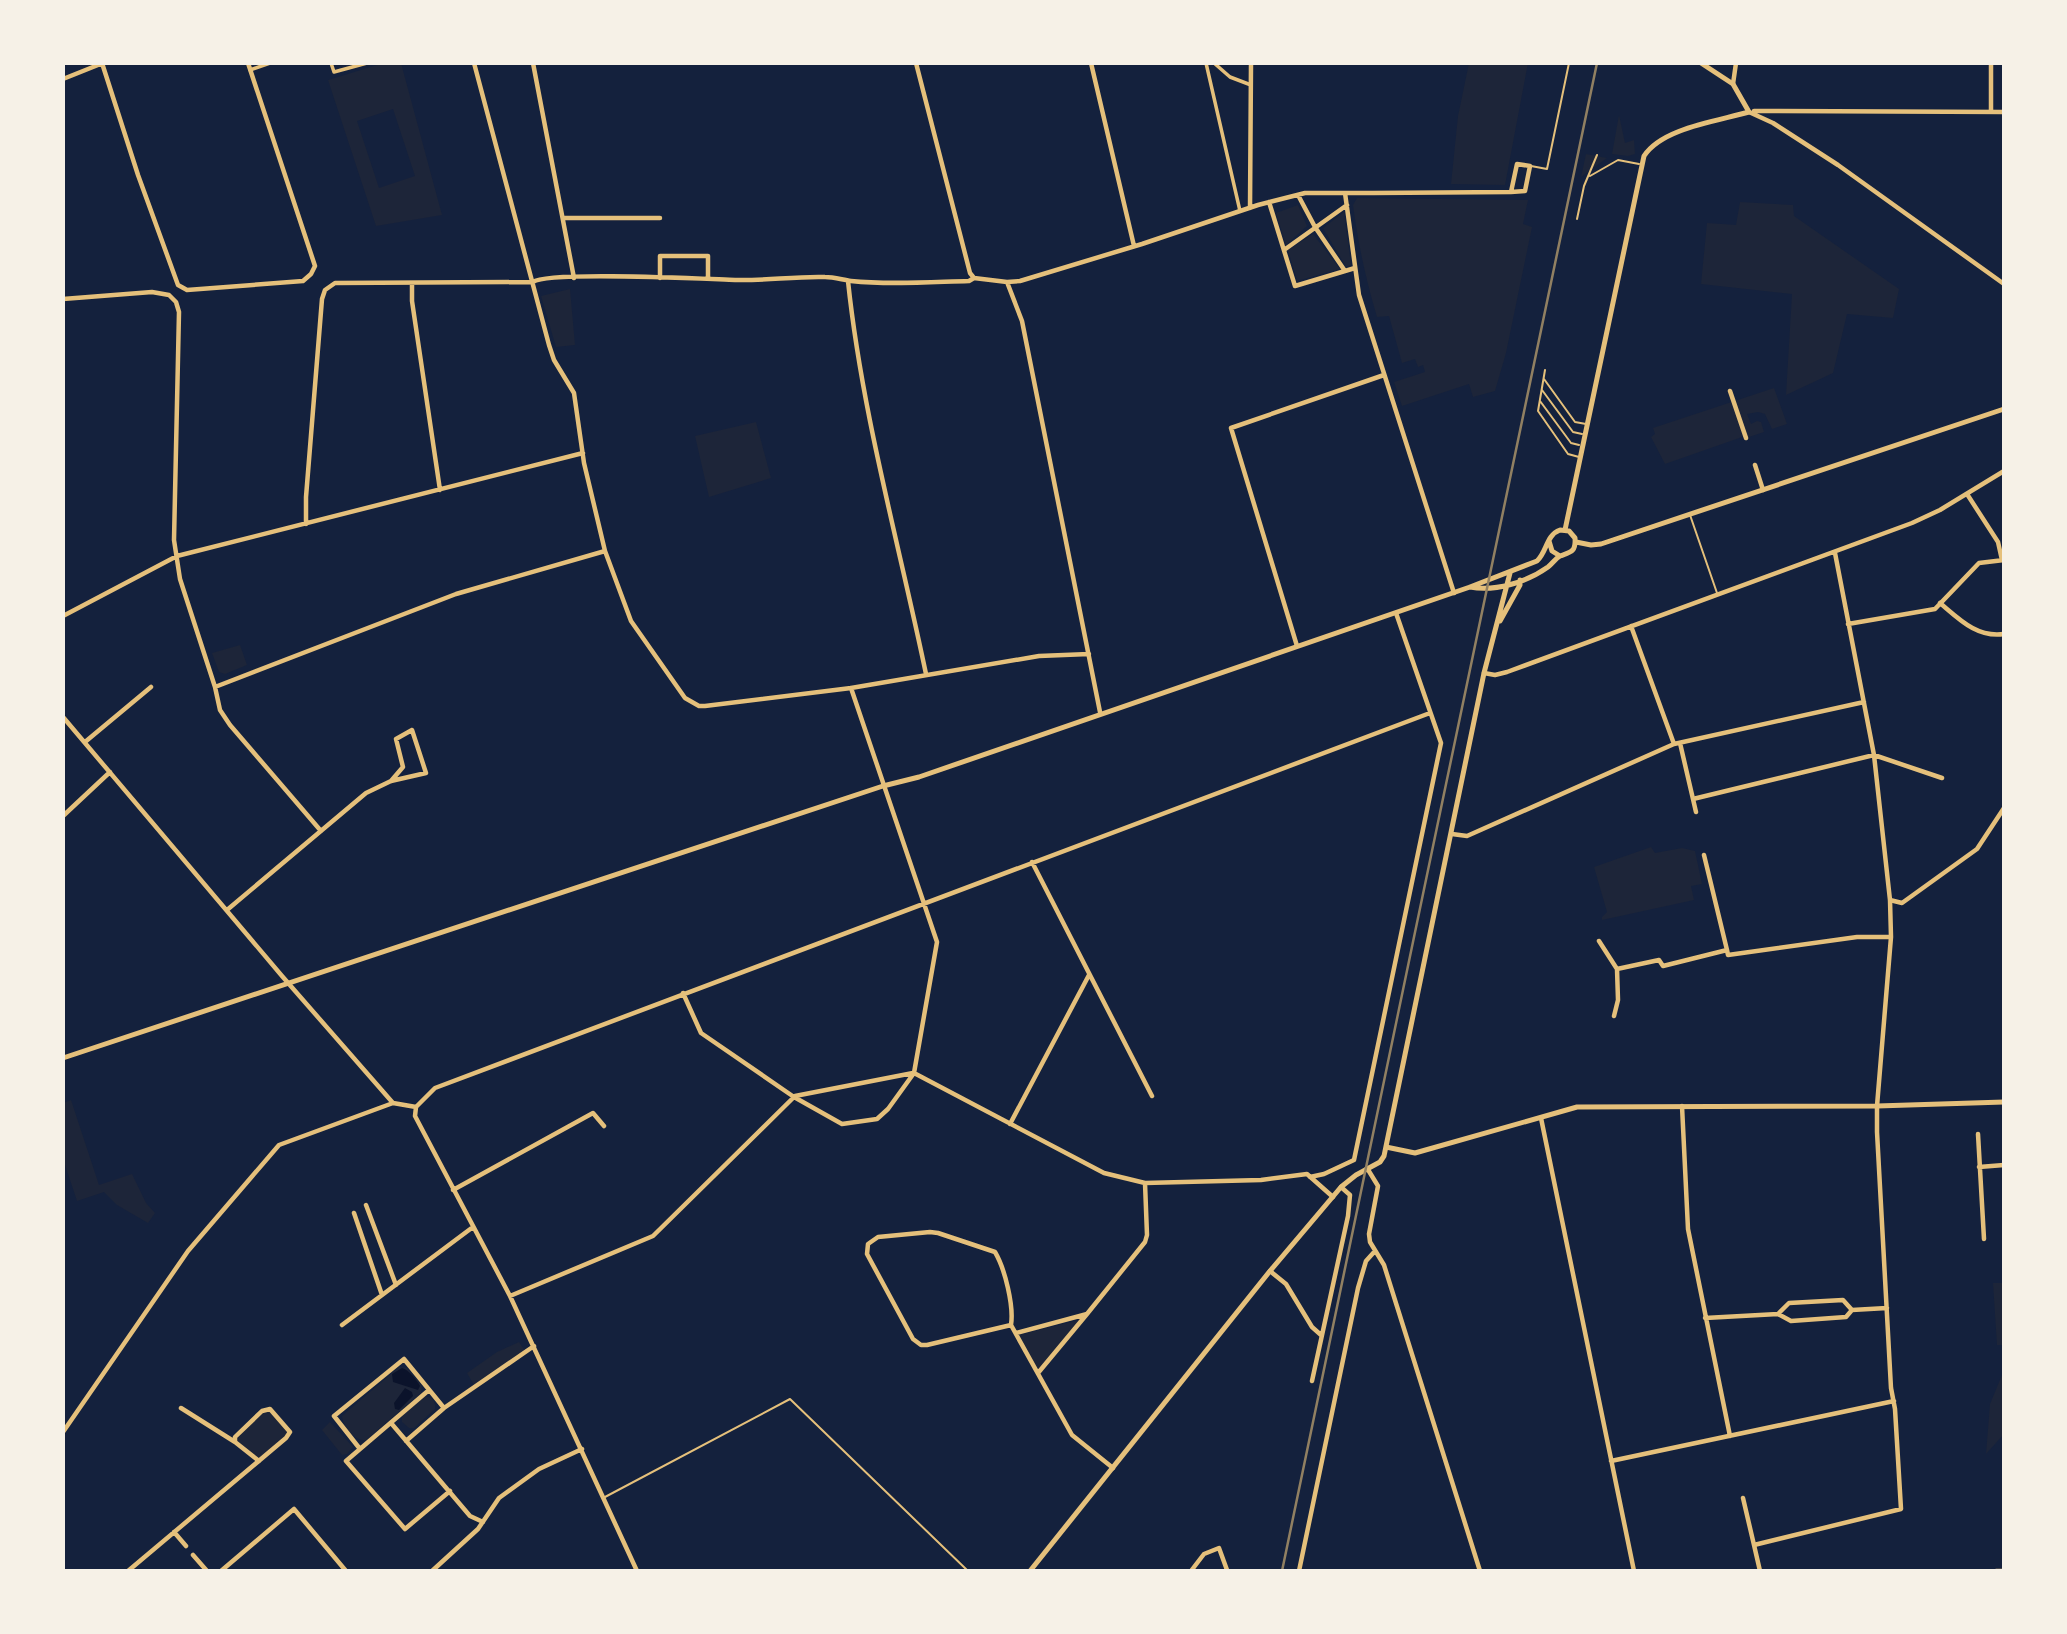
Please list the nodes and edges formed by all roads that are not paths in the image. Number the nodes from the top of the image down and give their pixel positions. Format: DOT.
graph roads {
  1 [pos="102,63"];
  2 [pos="248,63"];
  3 [pos="270,63"];
  4 [pos="331,63"];
  5 [pos="367,63"];
  6 [pos="474,63"];
  7 [pos="533,63"];
  8 [pos="916,63"];
  9 [pos="1091,63"];
  10 [pos="1206,63"];
  11 [pos="1214,63"];
  12 [pos="1251,63"];
  13 [pos="1569,63"];
  14 [pos="1701,63"];
  15 [pos="1736,63"];
  16 [pos="1991,63"];
  17 [pos="250,70"];
  18 [pos="63,79"];
  19 [pos="1733,84"];
  20 [pos="1251,85"];
  21 [pos="1749,112"];
  22 [pos="1991,112"];
  23 [pos="2004,112"];
  24 [pos="1597,155"];
  25 [pos="1640,164"];
  26 [pos="1530,166"];
  27 [pos="1590,176"];
  28 [pos="1511,192"];
  29 [pos="1345,193"];
  30 [pos="1298,195"];
  31 [pos="1269,202"];
  32 [pos="1347,205"];
  33 [pos="1250,208"];
  34 [pos="1240,212"];
  35 [pos="564,218"];
  36 [pos="660,218"];
  37 [pos="1577,219"];
  38 [pos="1315,227"];
  39 [pos="1134,246"];
  40 [pos="1284,250"];
  41 [pos="1355,268"];
  42 [pos="1345,271"];
  43 [pos="574,278"];
  44 [pos="660,278"];
  45 [pos="708,278"];
  46 [pos="974,278"];
  47 [pos="848,281"];
  48 [pos="533,282"];
  49 [pos="1007,282"];
  50 [pos="412,283"];
  51 [pos="2004,284"];
  52 [pos="63,299"];
  53 [pos="1545,370"];
  54 [pos="1384,375"];
  55 [pos="1543,378"];
  56 [pos="1542,389"];
  57 [pos="1730,391"];
  58 [pos="1539,400"];
  59 [pos="2004,410"];
  60 [pos="1587,424"];
  61 [pos="1584,435"];
  62 [pos="1746,438"];
  63 [pos="1582,446"];
  64 [pos="583,453"];
  65 [pos="1580,457"];
  66 [pos="1755,466"];
  67 [pos="2004,471"];
  68 [pos="440,490"];
  69 [pos="1763,491"];
  70 [pos="1967,494"];
  71 [pos="1690,514"];
  72 [pos="306,524"];
  73 [pos="1565,530"];
  74 [pos="1549,541"];
  75 [pos="1576,542"];
  76 [pos="605,551"];
  77 [pos="1835,553"];
  78 [pos="177,556"];
  79 [pos="1560,556"];
  80 [pos="2003,560"];
  81 [pos="1510,573"];
  82 [pos="1520,580"];
  83 [pos="1507,585"];
  84 [pos="1470,587"];
  85 [pos="1454,593"];
  86 [pos="1718,594"];
  87 [pos="1940,603"];
  88 [pos="1396,613"];
  89 [pos="63,617"];
  90 [pos="1848,624"];
  91 [pos="1631,626"];
  92 [pos="1496,627"];
  93 [pos="2004,634"];
  94 [pos="1297,646"];
  95 [pos="1089,654"];
  96 [pos="1484,673"];
  97 [pos="926,674"];
  98 [pos="151,687"];
  99 [pos="215,687"];
  100 [pos="851,688"];
  101 [pos="1864,702"];
  102 [pos="1100,712"];
  103 [pos="1430,713"];
  104 [pos="63,717"];
  105 [pos="85,742"];
  106 [pos="1680,743"];
  107 [pos="1674,744"];
  108 [pos="1874,755"];
  109 [pos="110,772"];
  110 [pos="1942,778"];
  111 [pos="391,781"];
  112 [pos="883,786"];
  113 [pos="1693,799"];
  114 [pos="2004,808"];
  115 [pos="1696,812"];
  116 [pos="63,816"];
  117 [pos="321,831"];
  118 [pos="1452,834"];
  119 [pos="1704,855"];
  120 [pos="1032,862"];
  121 [pos="1890,900"];
  122 [pos="924,903"];
  123 [pos="227,910"];
  124 [pos="1891,937"];
  125 [pos="1599,942"];
  126 [pos="1727,950"];
  127 [pos="1617,970"];
  128 [pos="1089,975"];
  129 [pos="288,983"];
  130 [pos="683,993"];
  131 [pos="1614,1016"];
  132 [pos="63,1058"];
  133 [pos="915,1073"];
  134 [pos="1152,1096"];
  135 [pos="794,1097"];
  136 [pos="2004,1102"];
  137 [pos="393,1103"];
  138 [pos="1682,1106"];
  139 [pos="1877,1106"];
  140 [pos="416,1107"];
  141 [pos="1541,1118"];
  142 [pos="1010,1124"];
  143 [pos="604,1126"];
  144 [pos="1978,1135"];
  145 [pos="1386,1147"];
  146 [pos="2004,1165"];
  147 [pos="1979,1167"];
  148 [pos="1367,1168"];
  149 [pos="1310,1177"];
  150 [pos="1145,1183"];
  151 [pos="1341,1187"];
  152 [pos="453,1191"];
  153 [pos="1333,1197"];
  154 [pos="366,1205"];
  155 [pos="354,1213"];
  156 [pos="473,1227"];
  157 [pos="1984,1239"];
  158 [pos="1375,1251"];
  159 [pos="1270,1272"];
  160 [pos="396,1285"];
  161 [pos="382,1295"];
  162 [pos="510,1296"];
  163 [pos="1887,1307"];
  164 [pos="1852,1310"];
  165 [pos="1087,1314"];
  166 [pos="1778,1314"];
  167 [pos="1705,1318"];
  168 [pos="342,1325"];
  169 [pos="1011,1325"];
  170 [pos="1016,1333"];
  171 [pos="1322,1336"];
  172 [pos="534,1346"];
  173 [pos="1038,1373"];
  174 [pos="1312,1381"];
  175 [pos="429,1390"];
  176 [pos="1894,1401"];
  177 [pos="181,1408"];
  178 [pos="444,1408"];
  179 [pos="391,1423"];
  180 [pos="64,1429"];
  181 [pos="1730,1436"];
  182 [pos="407,1441"];
  183 [pos="235,1442"];
  184 [pos="360,1450"];
  185 [pos="582,1450"];
  186 [pos="258,1461"];
  187 [pos="1611,1461"];
  188 [pos="1113,1468"];
  189 [pos="450,1491"];
  190 [pos="604,1497"];
  191 [pos="1743,1498"];
  192 [pos="483,1522"];
  193 [pos="174,1532"];
  194 [pos="1754,1545"];
  195 [pos="186,1546"];
  196 [pos="193,1555"];
  197 [pos="1227,1570"];
  198 [pos="128,1571"];
  199 [pos="207,1571"];
  200 [pos="221,1571"];
  201 [pos="346,1571"];
  202 [pos="432,1571"];
  203 [pos="638,1571"];
  204 [pos="968,1571"];
  205 [pos="1030,1571"];
  206 [pos="1191,1571"];
  207 [pos="1299,1571"];
  208 [pos="1480,1571"];
  209 [pos="1634,1571"];
  210 [pos="1760,1571"];
  211 [pos="1996,1571"];
  212 [pos="2004,1571"];
  1 -- 17 [label="street"];
  1 -- 18 [label="street"];
  2 -- 17 [label="street"];
  3 -- 17 [label="street"];
  4 -- 5 [label="street"];
  6 -- 48 [label="street"];
  7 -- 35 [label="street"];
  8 -- 46 [label="street"];
  9 -- 39 [label="street"];
  10 -- 34 [label="street"];
  11 -- 20 [label="street"];
  12 -- 20 [label="street"];
  13 -- 26 [label="lane"];
  14 -- 19 [label="street"];
  15 -- 19 [label="street"];
  16 -- 22 [label="street"];
  19 -- 21 [label="street"];
  20 -- 33 [label="street"];
  21 -- 22 [label="street"];
  21 -- 25 [label="street"];
  21 -- 51 [label="street"];
  22 -- 23 [label="street"];
  24 -- 27 [label="lane"];
  25 -- 27 [label="lane"];
  25 -- 60 [label="street"];
  26 -- 28 [label="street"];
  26 -- 28 [label="street"];
  27 -- 37 [label="lane"];
  28 -- 29 [label="street"];
  29 -- 30 [label="street"];
  29 -- 32 [label="street"];
  30 -- 31 [label="street"];
  30 -- 38 [label="street"];
  31 -- 33 [label="street"];
  31 -- 40 [label="street"];
  32 -- 38 [label="street"];
  32 -- 41 [label="street"];
  33 -- 34 [label="street"];
  34 -- 39 [label="street"];
  35 -- 36 [label="street"];
  35 -- 43 [label="street"];
  38 -- 40 [label="street"];
  38 -- 42 [label="street"];
  39 -- 49 [label="street"];
  40 -- 42 [label="street"];
  41 -- 42 [label="street"];
  41 -- 54 [label="street"];
  43 -- 44 [label="street"];
  43 -- 48 [label="street"];
  44 -- 45 [label="street"];
  44 -- 45 [label="street"];
  45 -- 47 [label="street"];
  46 -- 47 [label="street"];
  46 -- 49 [label="street"];
  47 -- 97 [label="street"];
  48 -- 50 [label="street"];
  48 -- 64 [label="street"];
  49 -- 95 [label="street"];
  50 -- 68 [label="street"];
  50 -- 72 [label="street"];
  52 -- 78 [label="street"];
  53 -- 55 [label="lane"];
  54 -- 85 [label="street"];
  54 -- 94 [label="street"];
  55 -- 56 [label="lane"];
  55 -- 60 [label="lane"];
  56 -- 58 [label="lane"];
  56 -- 61 [label="lane"];
  57 -- 62 [label="street"];
  58 -- 63 [label="lane"];
  58 -- 65 [label="lane"];
  59 -- 69 [label="street"];
  60 -- 61 [label="street"];
  61 -- 63 [label="street"];
  63 -- 65 [label="street"];
  64 -- 68 [label="street"];
  64 -- 76 [label="street"];
  65 -- 73 [label="street"];
  66 -- 69 [label="street"];
  67 -- 70 [label="street"];
  68 -- 72 [label="street"];
  69 -- 71 [label="street"];
  70 -- 77 [label="street"];
  70 -- 80 [label="street"];
  71 -- 75 [label="street"];
  71 -- 86 [label="lane"];
  72 -- 78 [label="street"];
  73 -- 74 [label="street"];
  73 -- 75 [label="street"];
  74 -- 79 [label="street"];
  74 -- 81 [label="street"];
  75 -- 79 [label="street"];
  76 -- 99 [label="street"];
  76 -- 100 [label="street"];
  77 -- 86 [label="street"];
  77 -- 90 [label="street"];
  78 -- 89 [label="street"];
  78 -- 99 [label="street"];
  79 -- 82 [label="street"];
  80 -- 87 [label="street"];
  81 -- 83 [label="street"];
  81 -- 84 [label="street"];
  82 -- 83 [label="street"];
  82 -- 92 [label="street"];
  83 -- 84 [label="street"];
  83 -- 92 [label="street"];
  84 -- 85 [label="street"];
  85 -- 88 [label="street"];
  86 -- 91 [label="street"];
  87 -- 90 [label="street"];
  87 -- 93 [label="street"];
  88 -- 94 [label="street"];
  88 -- 103 [label="street"];
  90 -- 101 [label="street"];
  91 -- 96 [label="street"];
  91 -- 107 [label="street"];
  92 -- 96 [label="street"];
  94 -- 102 [label="street"];
  95 -- 97 [label="street"];
  95 -- 102 [label="street"];
  96 -- 118 [label="street"];
  97 -- 100 [label="street"];
  98 -- 105 [label="street"];
  99 -- 117 [label="street"];
  100 -- 112 [label="street"];
  101 -- 106 [label="street"];
  101 -- 108 [label="street"];
  102 -- 112 [label="street"];
  103 -- 120 [label="street"];
  103 -- 149 [label="street"];
  104 -- 105 [label="street"];
  105 -- 109 [label="street"];
  106 -- 107 [label="street"];
  106 -- 113 [label="street"];
  107 -- 118 [label="street"];
  108 -- 110 [label="street"];
  108 -- 113 [label="street"];
  108 -- 121 [label="street"];
  109 -- 116 [label="street"];
  109 -- 123 [label="street"];
  111 -- 111 [label="street"];
  111 -- 117 [label="street"];
  112 -- 122 [label="street"];
  112 -- 129 [label="street"];
  113 -- 115 [label="street"];
  114 -- 121 [label="street"];
  117 -- 123 [label="street"];
  118 -- 145 [label="street"];
  119 -- 126 [label="street"];
  120 -- 122 [label="street"];
  120 -- 128 [label="street"];
  121 -- 124 [label="street"];
  122 -- 130 [label="street"];
  122 -- 133 [label="street"];
  123 -- 129 [label="street"];
  124 -- 126 [label="street"];
  124 -- 139 [label="street"];
  125 -- 127 [label="street"];
  126 -- 127 [label="street"];
  127 -- 131 [label="street"];
  128 -- 134 [label="street"];
  128 -- 142 [label="street"];
  129 -- 132 [label="street"];
  129 -- 137 [label="street"];
  130 -- 135 [label="street"];
  130 -- 140 [label="street"];
  133 -- 135 [label="street"];
  133 -- 135 [label="street"];
  133 -- 142 [label="street"];
  135 -- 162 [label="street"];
  136 -- 139 [label="street"];
  137 -- 140 [label="street"];
  137 -- 180 [label="street"];
  138 -- 139 [label="street"];
  138 -- 141 [label="street"];
  138 -- 167 [label="street"];
  139 -- 163 [label="street"];
  140 -- 152 [label="street"];
  141 -- 145 [label="street"];
  141 -- 187 [label="street"];
  142 -- 150 [label="street"];
  143 -- 152 [label="street"];
  144 -- 147 [label="street"];
  145 -- 148 [label="street"];
  146 -- 147 [label="street"];
  147 -- 157 [label="street"];
  148 -- 151 [label="street"];
  148 -- 158 [label="street"];
  149 -- 150 [label="street"];
  149 -- 153 [label="street"];
  150 -- 165 [label="street"];
  151 -- 153 [label="street"];
  151 -- 171 [label="street"];
  152 -- 156 [label="street"];
  153 -- 159 [label="street"];
  154 -- 160 [label="street"];
  155 -- 161 [label="street"];
  156 -- 160 [label="street"];
  156 -- 162 [label="street"];
  158 -- 207 [label="street"];
  158 -- 208 [label="street"];
  159 -- 171 [label="street"];
  159 -- 188 [label="street"];
  160 -- 161 [label="street"];
  161 -- 168 [label="street"];
  162 -- 172 [label="street"];
  163 -- 164 [label="street"];
  163 -- 176 [label="street"];
  164 -- 166 [label="street"];
  164 -- 166 [label="street"];
  165 -- 170 [label="street"];
  165 -- 173 [label="street"];
  166 -- 167 [label="street"];
  167 -- 181 [label="street"];
  169 -- 169 [label="street"];
  169 -- 170 [label="street"];
  170 -- 173 [label="street"];
  171 -- 174 [label="street"];
  172 -- 178 [label="street"];
  172 -- 185 [label="street"];
  173 -- 188 [label="street"];
  175 -- 178 [label="street"];
  175 -- 179 [label="street"];
  175 -- 184 [label="street"];
  176 -- 181 [label="street"];
  176 -- 194 [label="street"];
  177 -- 183 [label="street"];
  178 -- 182 [label="street"];
  179 -- 182 [label="street"];
  179 -- 184 [label="street"];
  181 -- 187 [label="street"];
  182 -- 189 [label="street"];
  183 -- 186 [label="street"];
  183 -- 186 [label="street"];
  184 -- 189 [label="street"];
  185 -- 190 [label="street"];
  185 -- 192 [label="street"];
  186 -- 193 [label="street"];
  187 -- 209 [label="street"];
  188 -- 205 [label="street"];
  189 -- 192 [label="street"];
  190 -- 203 [label="street"];
  190 -- 204 [label="lane"];
  191 -- 194 [label="street"];
  192 -- 202 [label="street"];
  193 -- 195 [label="street"];
  193 -- 198 [label="street"];
  194 -- 210 [label="street"];
  196 -- 199 [label="street"];
  197 -- 206 [label="street"];
  200 -- 201 [label="street"];
  211 -- 212 [label="street"];
}
